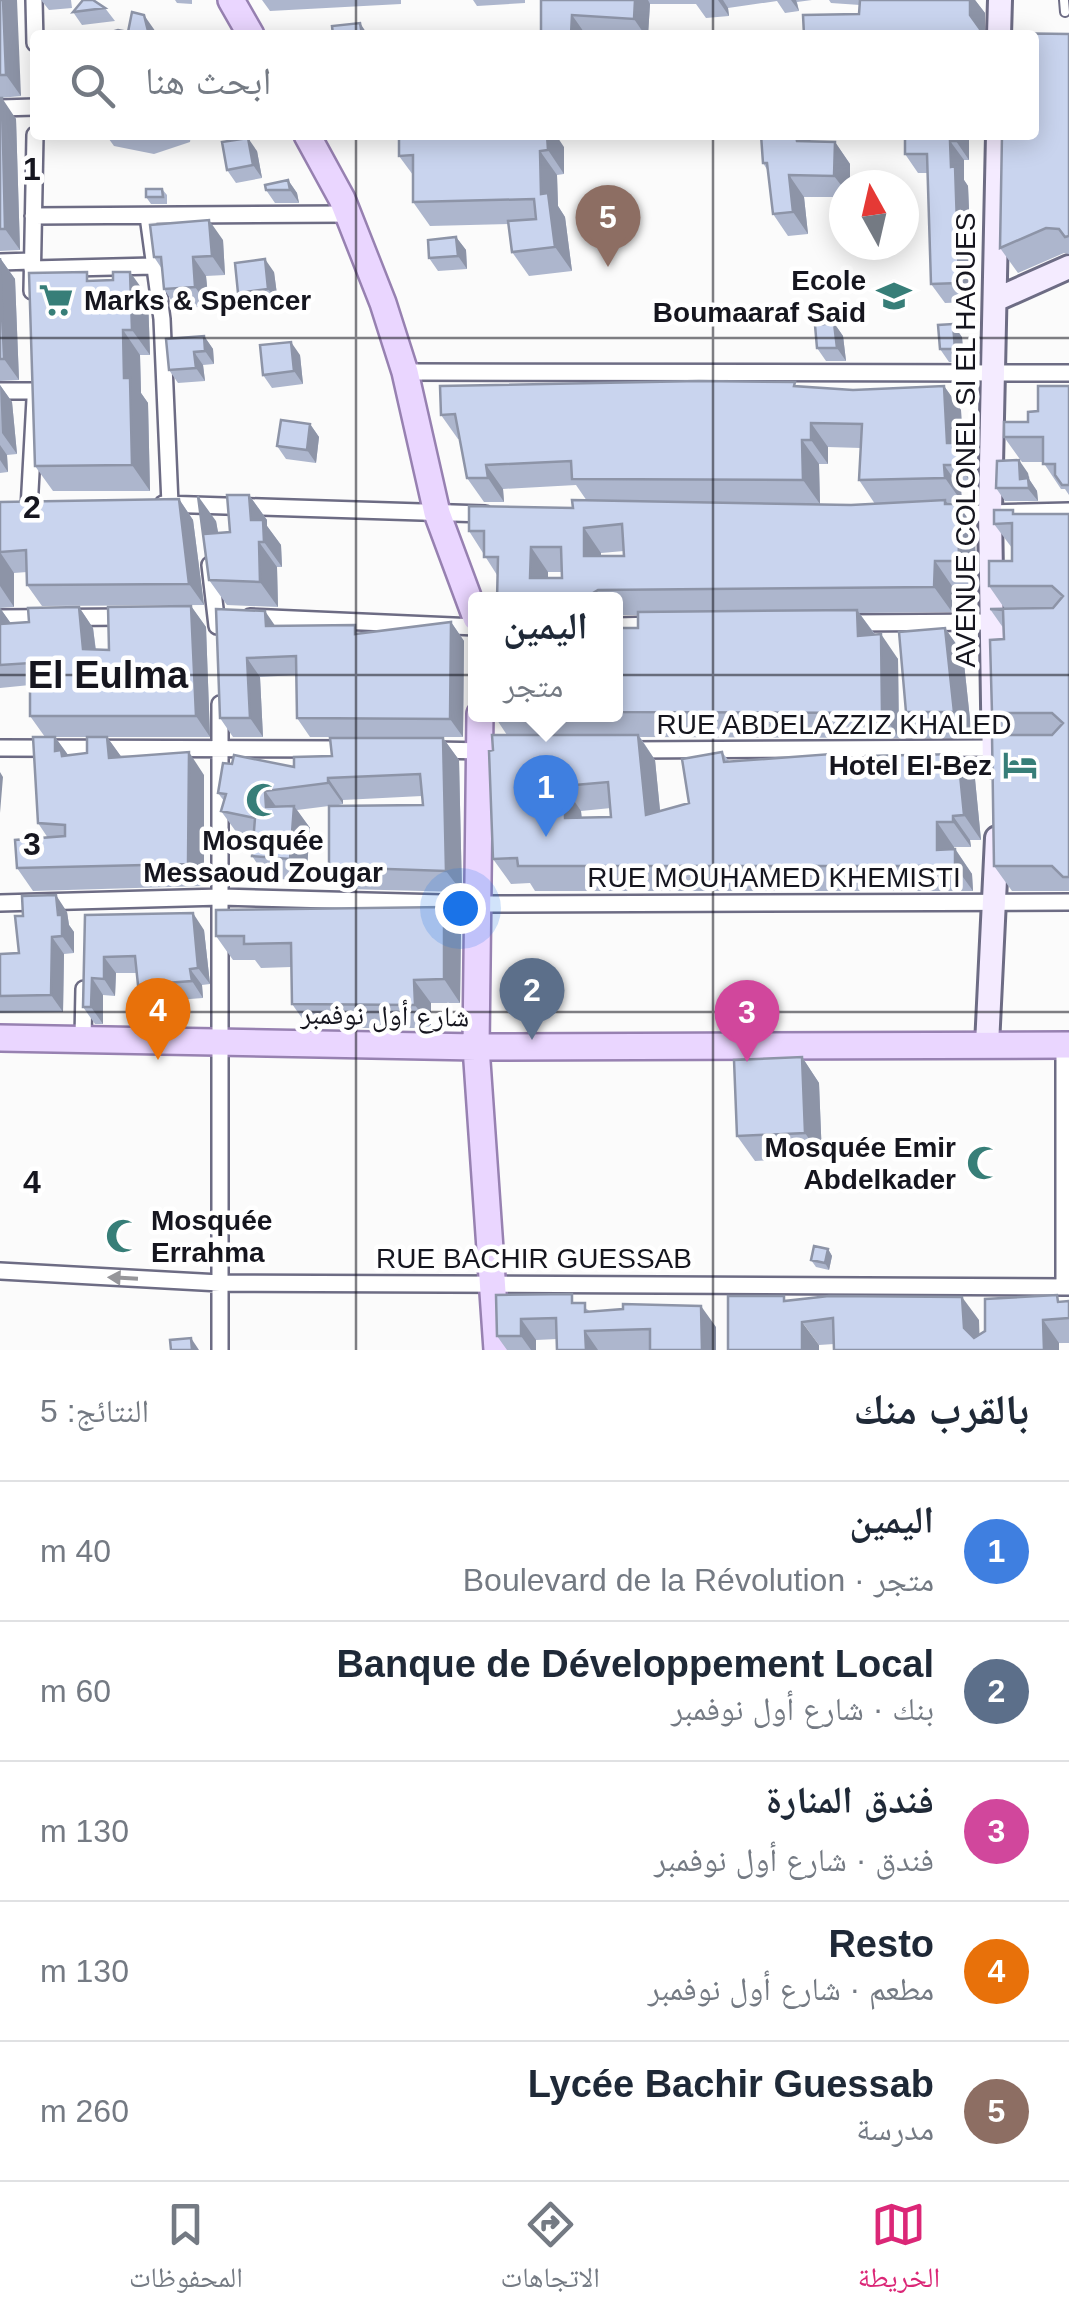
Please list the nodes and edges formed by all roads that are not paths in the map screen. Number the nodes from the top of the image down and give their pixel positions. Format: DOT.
graph roads {
  1 [pos="34,0"];
  2 [pos="231,0"];
  3 [pos="1000,0"];
  4 [pos="1064,0"];
  5 [pos="1064,12"];
  6 [pos="35,30"];
  7 [pos="248,30"];
  8 [pos="999,30"];
  9 [pos="0,108"];
  10 [pos="30,108"];
  11 [pos="35,140"];
  12 [pos="309,140"];
  13 [pos="998,140"];
  14 [pos="348,214"];
  15 [pos="33,216"];
  16 [pos="148,216"];
  17 [pos="0,262"];
  18 [pos="32,265"];
  19 [pos="153,266"];
  20 [pos="1069,267"];
  21 [pos="995,300"];
  22 [pos="33,304"];
  23 [pos="405,372"];
  24 [pos="994,373"];
  25 [pos="1069,373"];
  26 [pos="34,374"];
  27 [pos="0,391"];
  28 [pos="35,392"];
  29 [pos="170,504"];
  30 [pos="152,505"];
  31 [pos="203,507"];
  32 [pos="46,509"];
  33 [pos="1069,511"];
  34 [pos="990,512"];
  35 [pos="437,513"];
  36 [pos="496,514"];
  37 [pos="931,514"];
  38 [pos="206,525"];
  39 [pos="208,543"];
  40 [pos="468,596"];
  41 [pos="138,616"];
  42 [pos="197,616"];
  43 [pos="217,616"];
  44 [pos="0,618"];
  45 [pos="1002,622"];
  46 [pos="834,624"];
  47 [pos="676,625"];
  48 [pos="623,626"];
  49 [pos="468,627"];
  50 [pos="218,635"];
  51 [pos="220,691"];
  52 [pos="482,722"];
  53 [pos="0,748"];
  54 [pos="222,748"];
  55 [pos="1002,748"];
  56 [pos="361,750"];
  57 [pos="421,750"];
  58 [pos="618,750"];
  59 [pos="490,751"];
  60 [pos="221,897"];
  61 [pos="86,900"];
  62 [pos="997,900"];
  63 [pos="1069,902"];
  64 [pos="0,903"];
  65 [pos="480,904"];
  66 [pos="85,920"];
  67 [pos="84,979"];
  68 [pos="0,1038"];
  69 [pos="83,1038"];
  70 [pos="221,1040"];
  71 [pos="987,1045"];
  72 [pos="1066,1045"];
  73 [pos="476,1047"];
  74 [pos="0,1271"];
  75 [pos="220,1283"];
  76 [pos="496,1283"];
  77 [pos="1067,1287"];
  78 [pos="220,1350"];
  79 [pos="497,1350"];
  1 -- 6 [label="street"];
  2 -- 7 [label="main road"];
  3 -- 8 [label="main road"];
  4 -- 5 [label="lane"];
  9 -- 10 [label="street"];
  11 -- 15 [label="street"];
  12 -- 14 [label="main road"];
  13 -- 21 [label="main road, AVENUE COLONEL SI EL HAOUES"];
  14 -- 16 [label="street"];
  14 -- 23 [label="main road"];
  15 -- 16 [label="street"];
  15 -- 18 [label="street"];
  16 -- 19 [label="street"];
  17 -- 18 [label="street"];
  18 -- 19 [label="street"];
  18 -- 22 [label="street"];
  19 -- 29 [label="street"];
  20 -- 21 [label="main road"];
  21 -- 24 [label="main road, AVENUE COLONEL SI EL HAOUES"];
  23 -- 24 [label="street"];
  23 -- 35 [label="main road"];
  24 -- 25 [label="street"];
  24 -- 34 [label="main road, AVENUE COLONEL SI EL HAOUES"];
  26 -- 28 [label="street"];
  27 -- 28 [label="street"];
  28 -- 32 [label="street"];
  29 -- 30 [label="street"];
  29 -- 31 [label="street"];
  31 -- 35 [label="street"];
  31 -- 38 [label="street"];
  33 -- 34 [label="street"];
  34 -- 37 [label="street"];
  34 -- 45 [label="main road, AVENUE COLONEL SI EL HAOUES"];
  35 -- 36 [label="street"];
  35 -- 40 [label="main road"];
  39 -- 43 [label="street"];
  41 -- 44 [label="street"];
  42 -- 43 [label="street"];
  43 -- 49 [label="street"];
  43 -- 50 [label="street"];
  45 -- 46 [label="street"];
  45 -- 55 [label="main road, AVENUE COLONEL SI EL HAOUES"];
  47 -- 48 [label="street"];
  51 -- 54 [label="street"];
  52 -- 59 [label="main road"];
  53 -- 54 [label="street"];
  54 -- 56 [label="street"];
  54 -- 60 [label="street"];
  55 -- 58 [label="street, RUE ABDELAZZIZ KHALED"];
  55 -- 62 [label="main road, AVENUE COLONEL SI EL HAOUES"];
  57 -- 59 [label="street"];
  59 -- 65 [label="main road"];
  60 -- 61 [label="street, RUE MOUHAMED KHEMISTI"];
  60 -- 65 [label="street, RUE MOUHAMED KHEMISTI"];
  60 -- 70 [label="street"];
  61 -- 64 [label="street, RUE MOUHAMED KHEMISTI"];
  61 -- 66 [label="street"];
  62 -- 63 [label="street, RUE MOUHAMED KHEMISTI"];
  62 -- 65 [label="street, RUE MOUHAMED KHEMISTI"];
  62 -- 71 [label="main road, AVENUE COLONEL SI EL HAOUES"];
  65 -- 73 [label="main road"];
  67 -- 69 [label="street"];
  68 -- 69 [label="main road, شارع أول نوفمبر"];
  69 -- 70 [label="main road, شارع أول نوفمبر"];
  70 -- 73 [label="main road, شارع أول نوفمبر"];
  70 -- 75 [label="street"];
  71 -- 72 [label="main road, شارع أول نوفمبر"];
  71 -- 73 [label="main road, شارع أول نوفمبر"];
  72 -- 77 [label="street"];
  73 -- 76 [label="main road"];
  75 -- 74 [label="street, RUE BACHIR GUESSAB, one-way"];
  75 -- 76 [label="street, RUE BACHIR GUESSAB"];
  75 -- 78 [label="street"];
  76 -- 77 [label="street, RUE BACHIR GUESSAB"];
  76 -- 79 [label="main road"];
}
